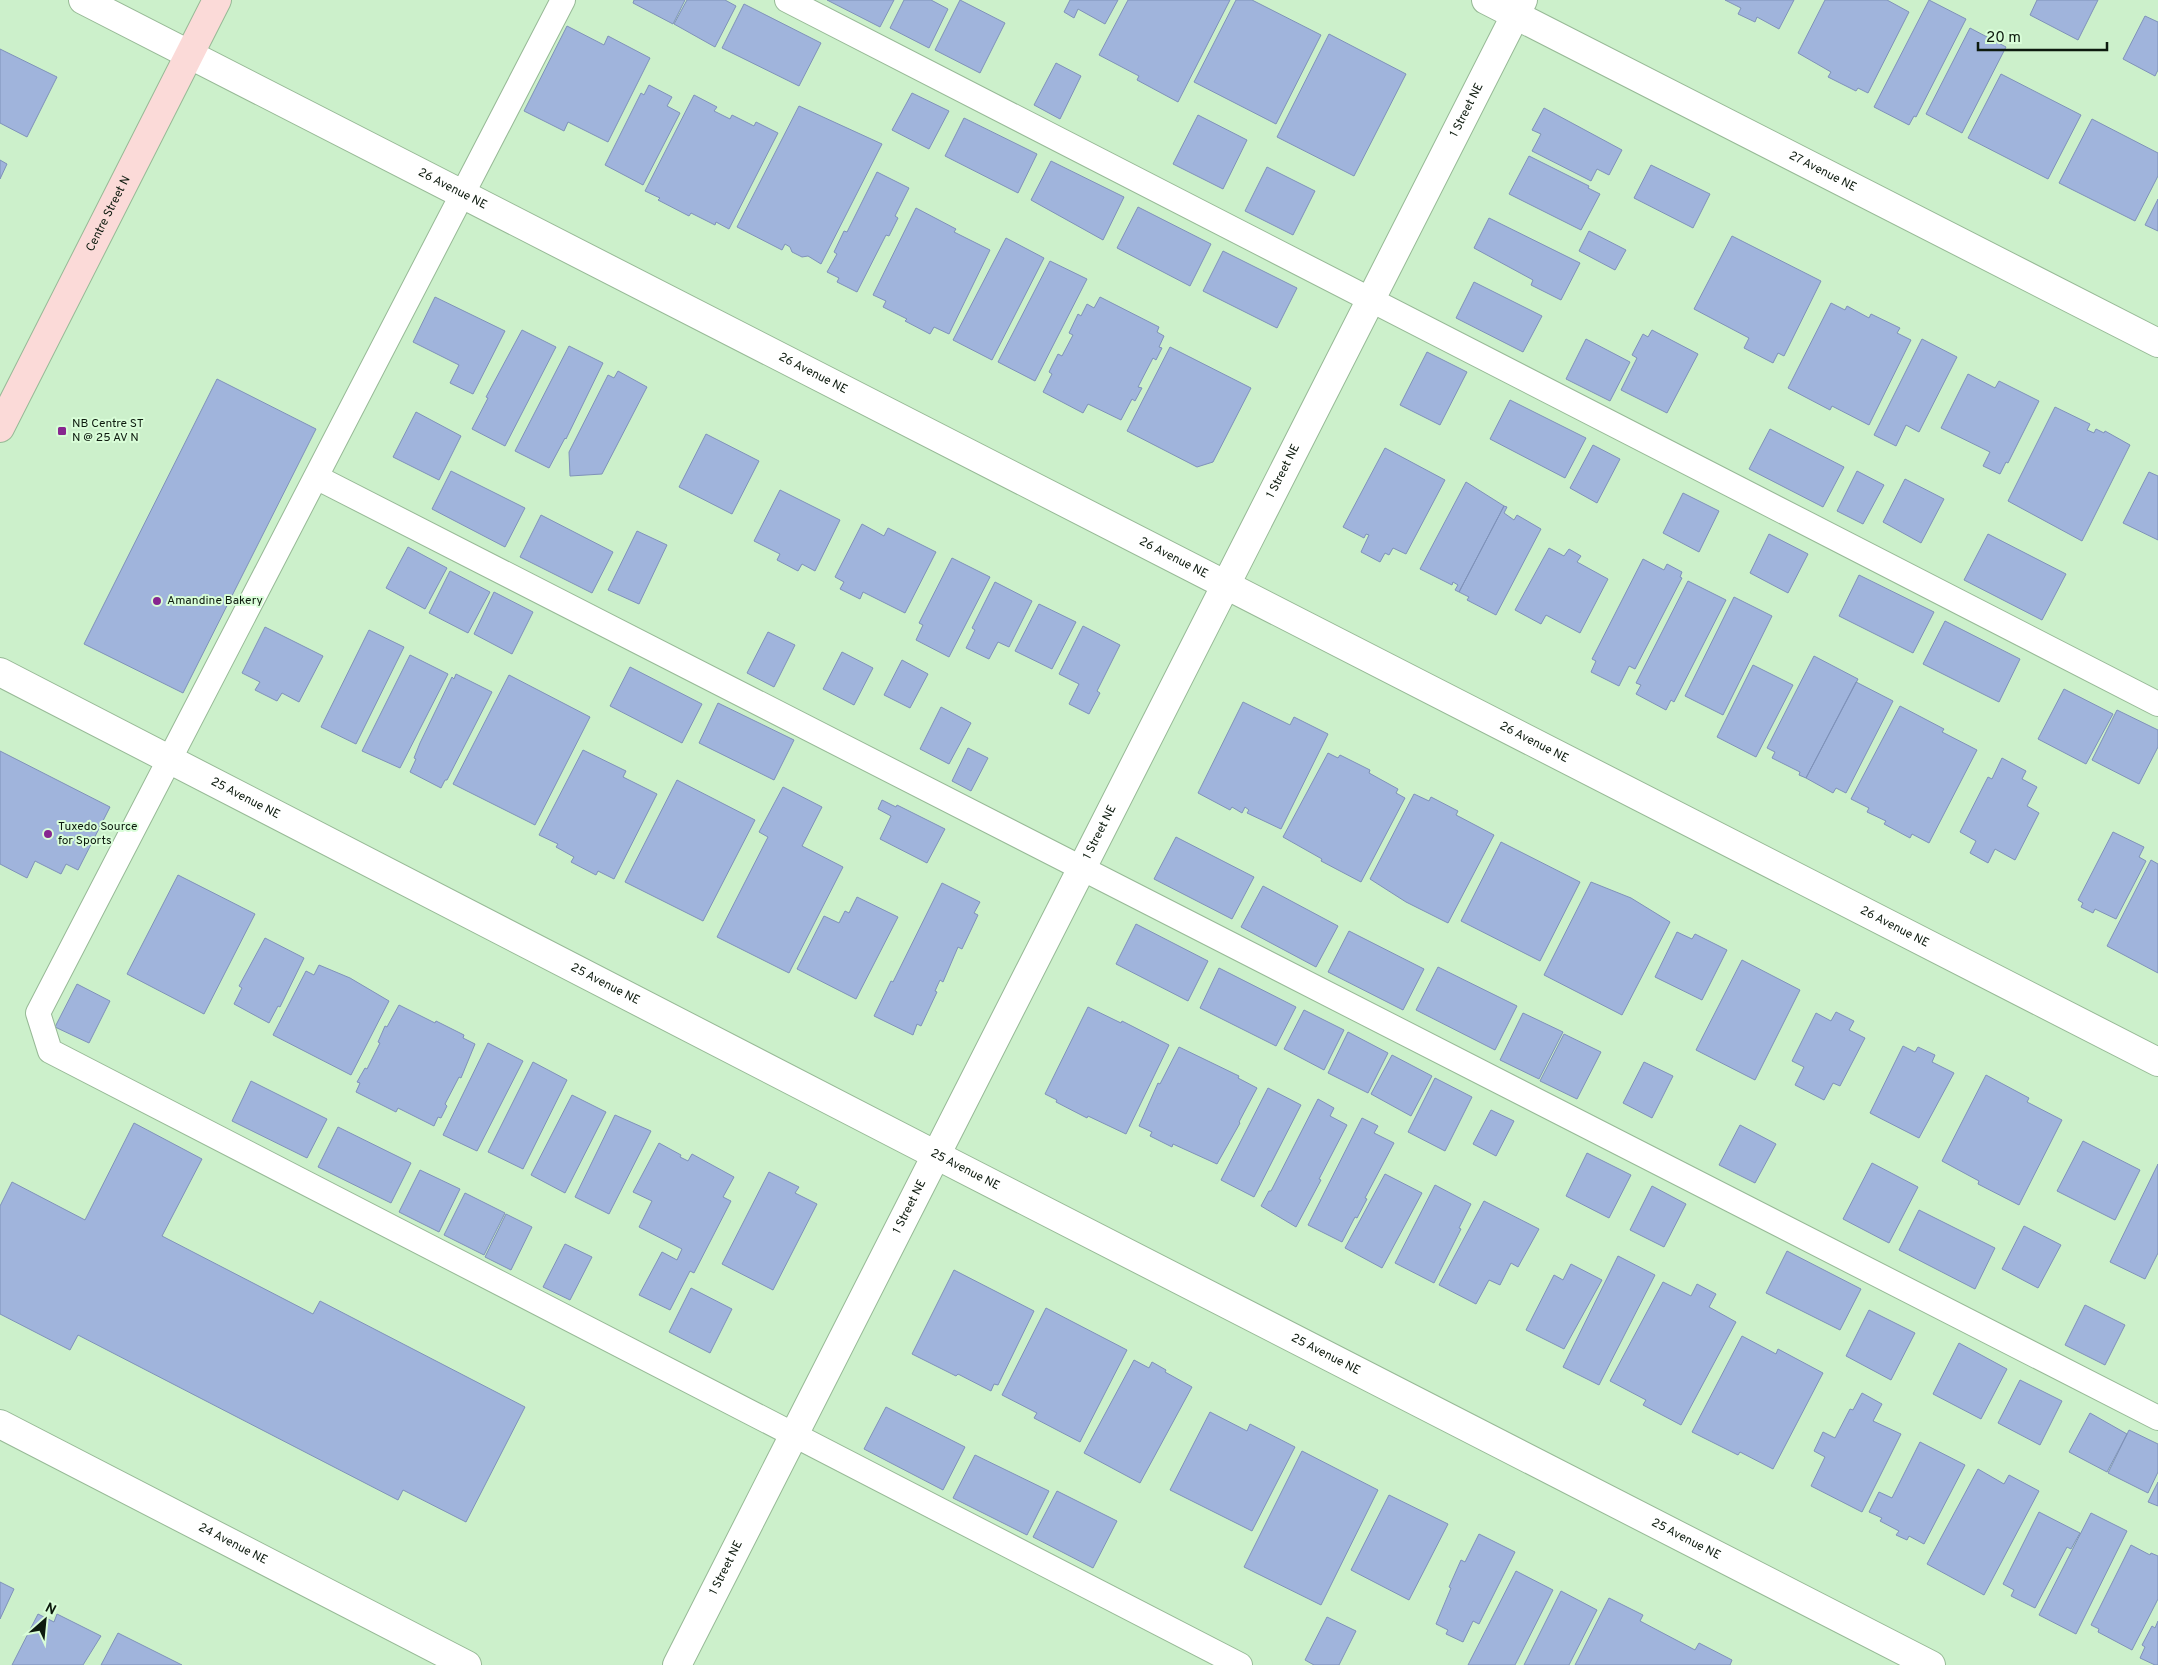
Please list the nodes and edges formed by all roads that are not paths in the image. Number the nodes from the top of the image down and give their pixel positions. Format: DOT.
graph roads {
  1 [pos="83,0"];
  2 [pos="217,0"];
  3 [pos="563,0"];
  4 [pos="787,0"];
  5 [pos="1486,0"];
  6 [pos="1520,8"];
  7 [pos="189,54"];
  8 [pos="462,193"];
  9 [pos="1371,300"];
  10 [pos="2158,344"];
  11 [pos="0,428"];
  12 [pos="316,478"];
  13 [pos="1226,586"];
  14 [pos="0,672"];
  15 [pos="2158,704"];
  16 [pos="170,760"];
  17 [pos="1082,869"];
  18 [pos="2158,1062"];
  19 [pos="936,1155"];
  20 [pos="2158,1418"];
  21 [pos="0,1424"];
  22 [pos="794,1435"];
  23 [pos="467,1665"];
  24 [pos="677,1665"];
  25 [pos="1240,1665"];
  26 [pos="1931,1665"];
  1 -- 7 [label="street, 26 Avenue NE"];
  2 -- 7 [label="main road, Centre Street N"];
  3 -- 8 [label="lane"];
  4 -- 9 [label="lane"];
  5 -- 6 [label="street, 27 Avenue NE"];
  6 -- 9 [label="street, 1 Street NE"];
  6 -- 10 [label="street, 27 Avenue NE"];
  7 -- 8 [label="street, 26 Avenue NE"];
  7 -- 11 [label="main road, Centre Street N"];
  8 -- 12 [label="lane"];
  8 -- 13 [label="street, 26 Avenue NE"];
  9 -- 13 [label="street, 1 Street NE"];
  9 -- 15 [label="lane"];
  12 -- 16 [label="lane"];
  12 -- 17 [label="lane"];
  13 -- 17 [label="street, 1 Street NE"];
  13 -- 18 [label="street, 26 Avenue NE"];
  14 -- 16 [label="street, 25 Avenue NE"];
  16 -- 19 [label="street, 25 Avenue NE"];
  16 -- 22 [label="lane"];
  17 -- 19 [label="street, 1 Street NE"];
  17 -- 20 [label="lane"];
  19 -- 22 [label="street, 1 Street NE"];
  19 -- 26 [label="street, 25 Avenue NE"];
  21 -- 23 [label="street, 24 Avenue NE"];
  22 -- 24 [label="street, 1 Street NE"];
  22 -- 25 [label="lane"];
}
